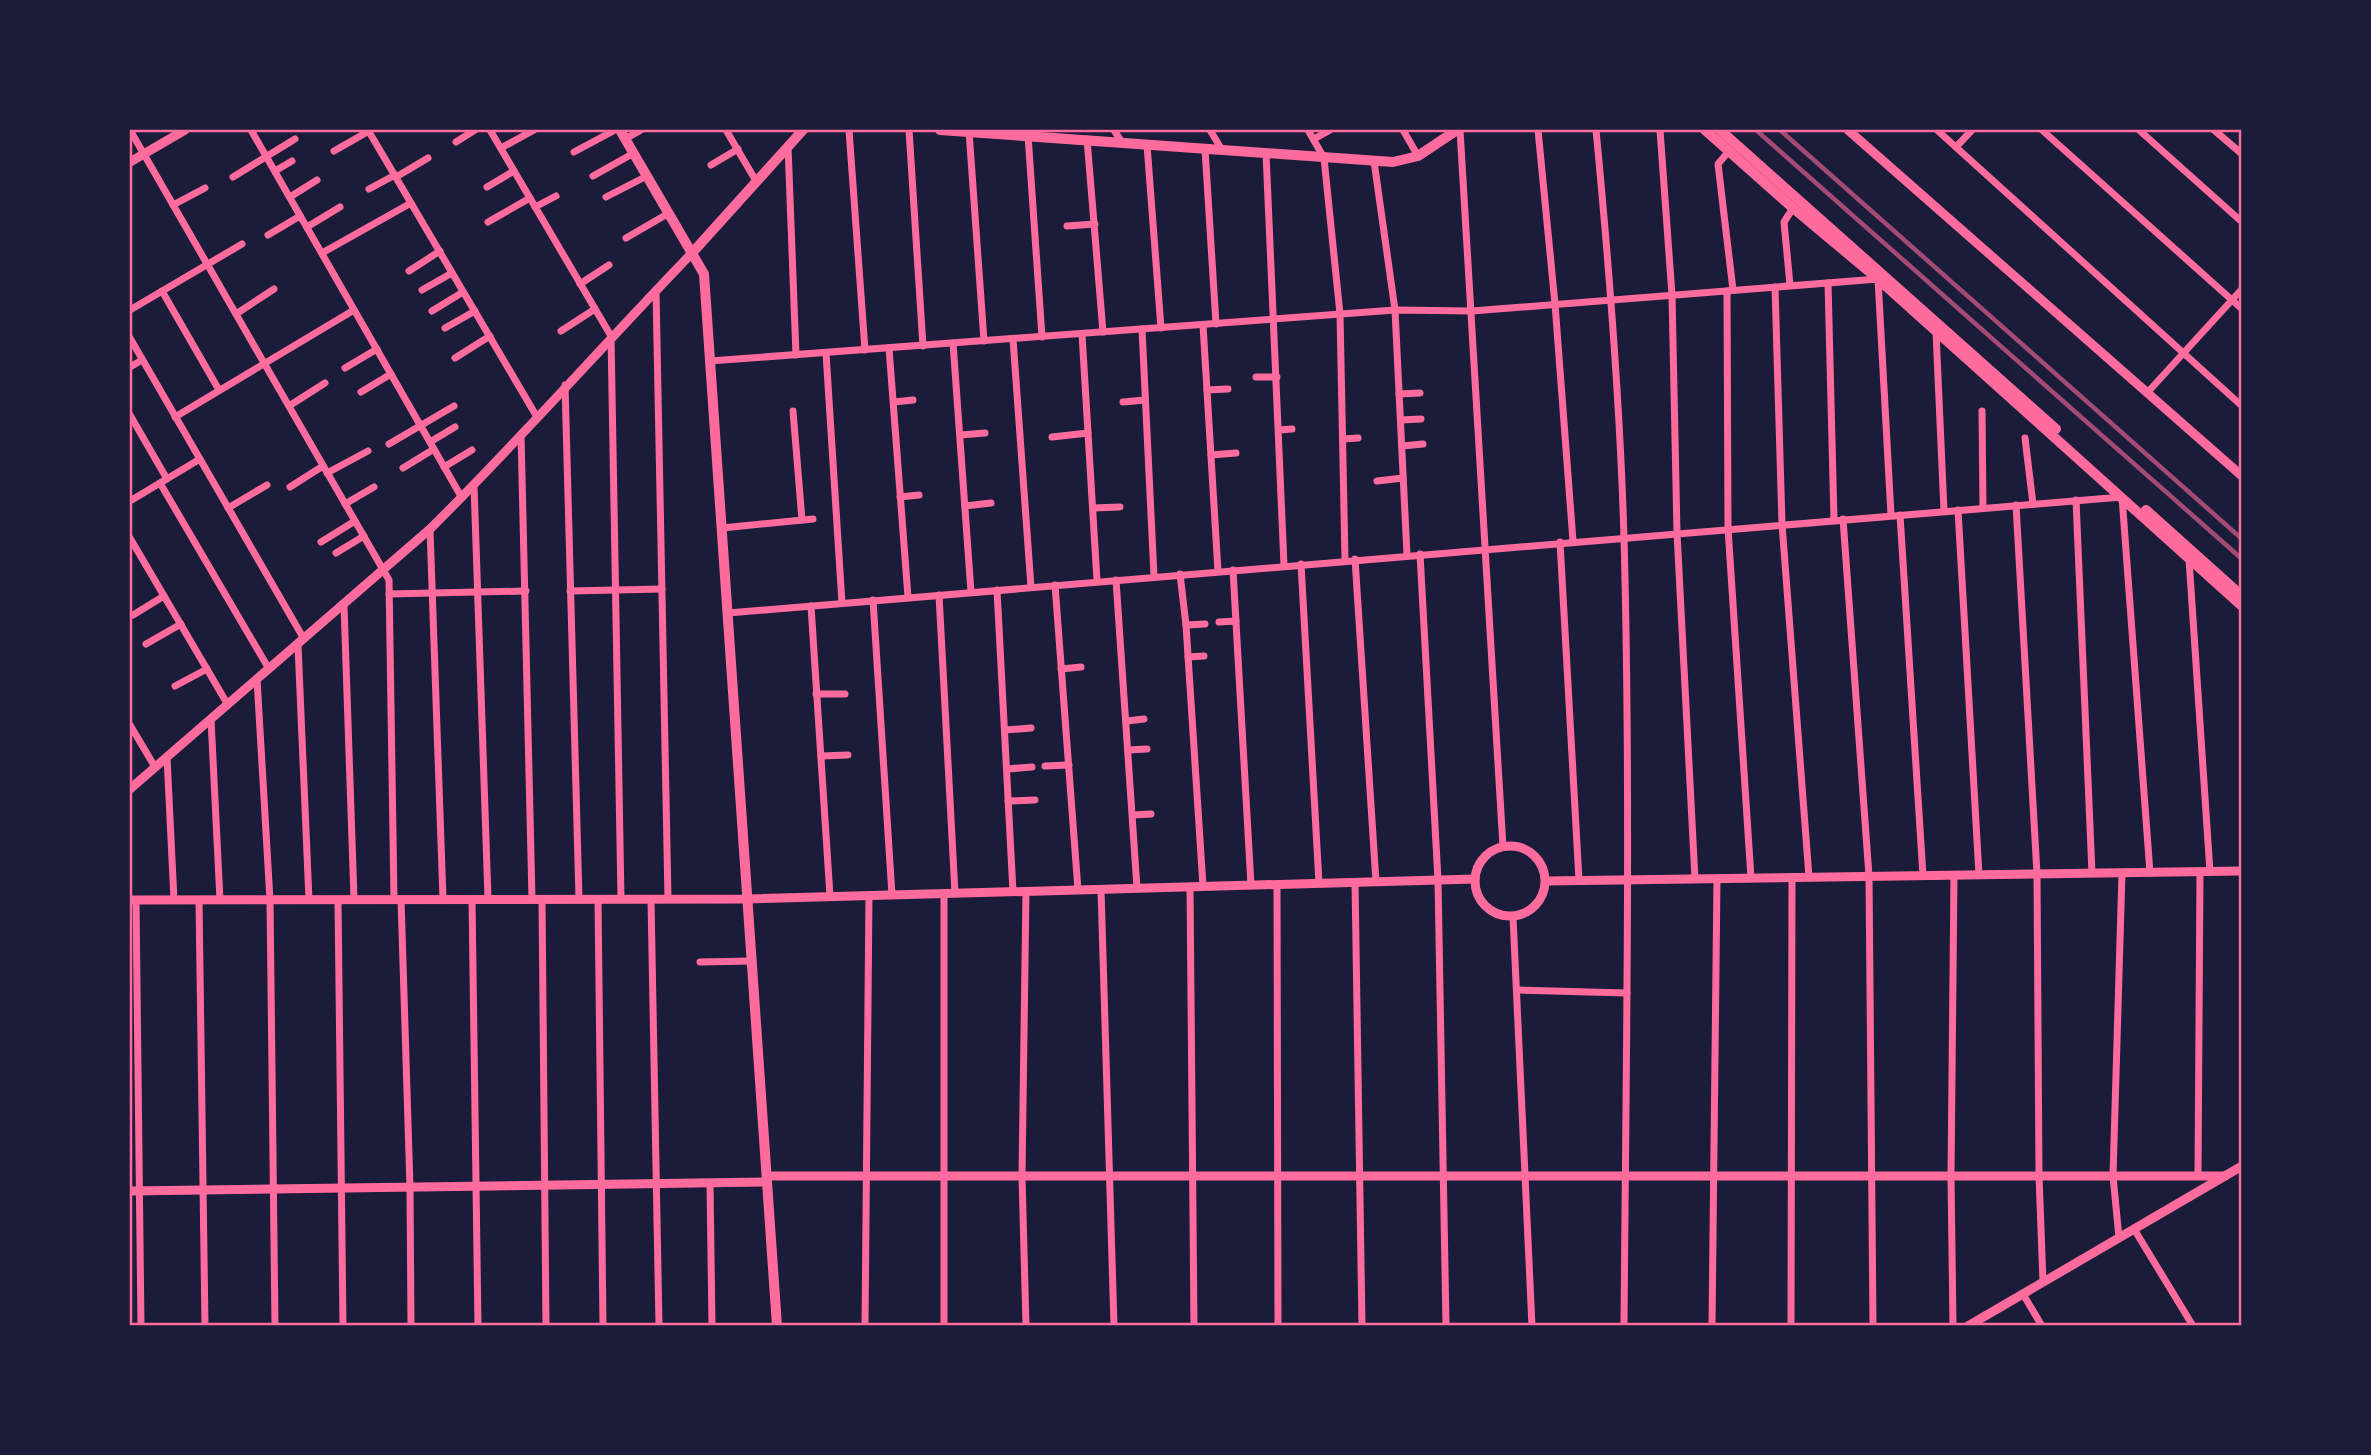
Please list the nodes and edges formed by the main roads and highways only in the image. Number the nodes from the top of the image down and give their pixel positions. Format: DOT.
graph roads {
  1 [pos="803,130"];
  2 [pos="940,130"];
  3 [pos="1458,130"];
  4 [pos="1705,130"];
  5 [pos="1720,130"];
  6 [pos="969,131"];
  7 [pos="1026,132"];
  8 [pos="623,134"];
  9 [pos="1732,147"];
  10 [pos="692,253"];
  11 [pos="2191,556"];
  12 [pos="2242,596"];
  13 [pos="2242,606"];
  14 [pos="777,1325"];
  1 -- 10 [label="main road"];
  2 -- 6 [label="main road"];
  3 -- 7 [label="main road"];
  4 -- 9 [label="main road"];
  5 -- 9 [label="main road"];
  6 -- 7 [label="main road"];
  8 -- 10 [label="main road"];
  9 -- 11 [label="main road"];
  10 -- 14 [label="main road"];
  11 -- 12 [label="main road"];
  11 -- 13 [label="main road"];
}
